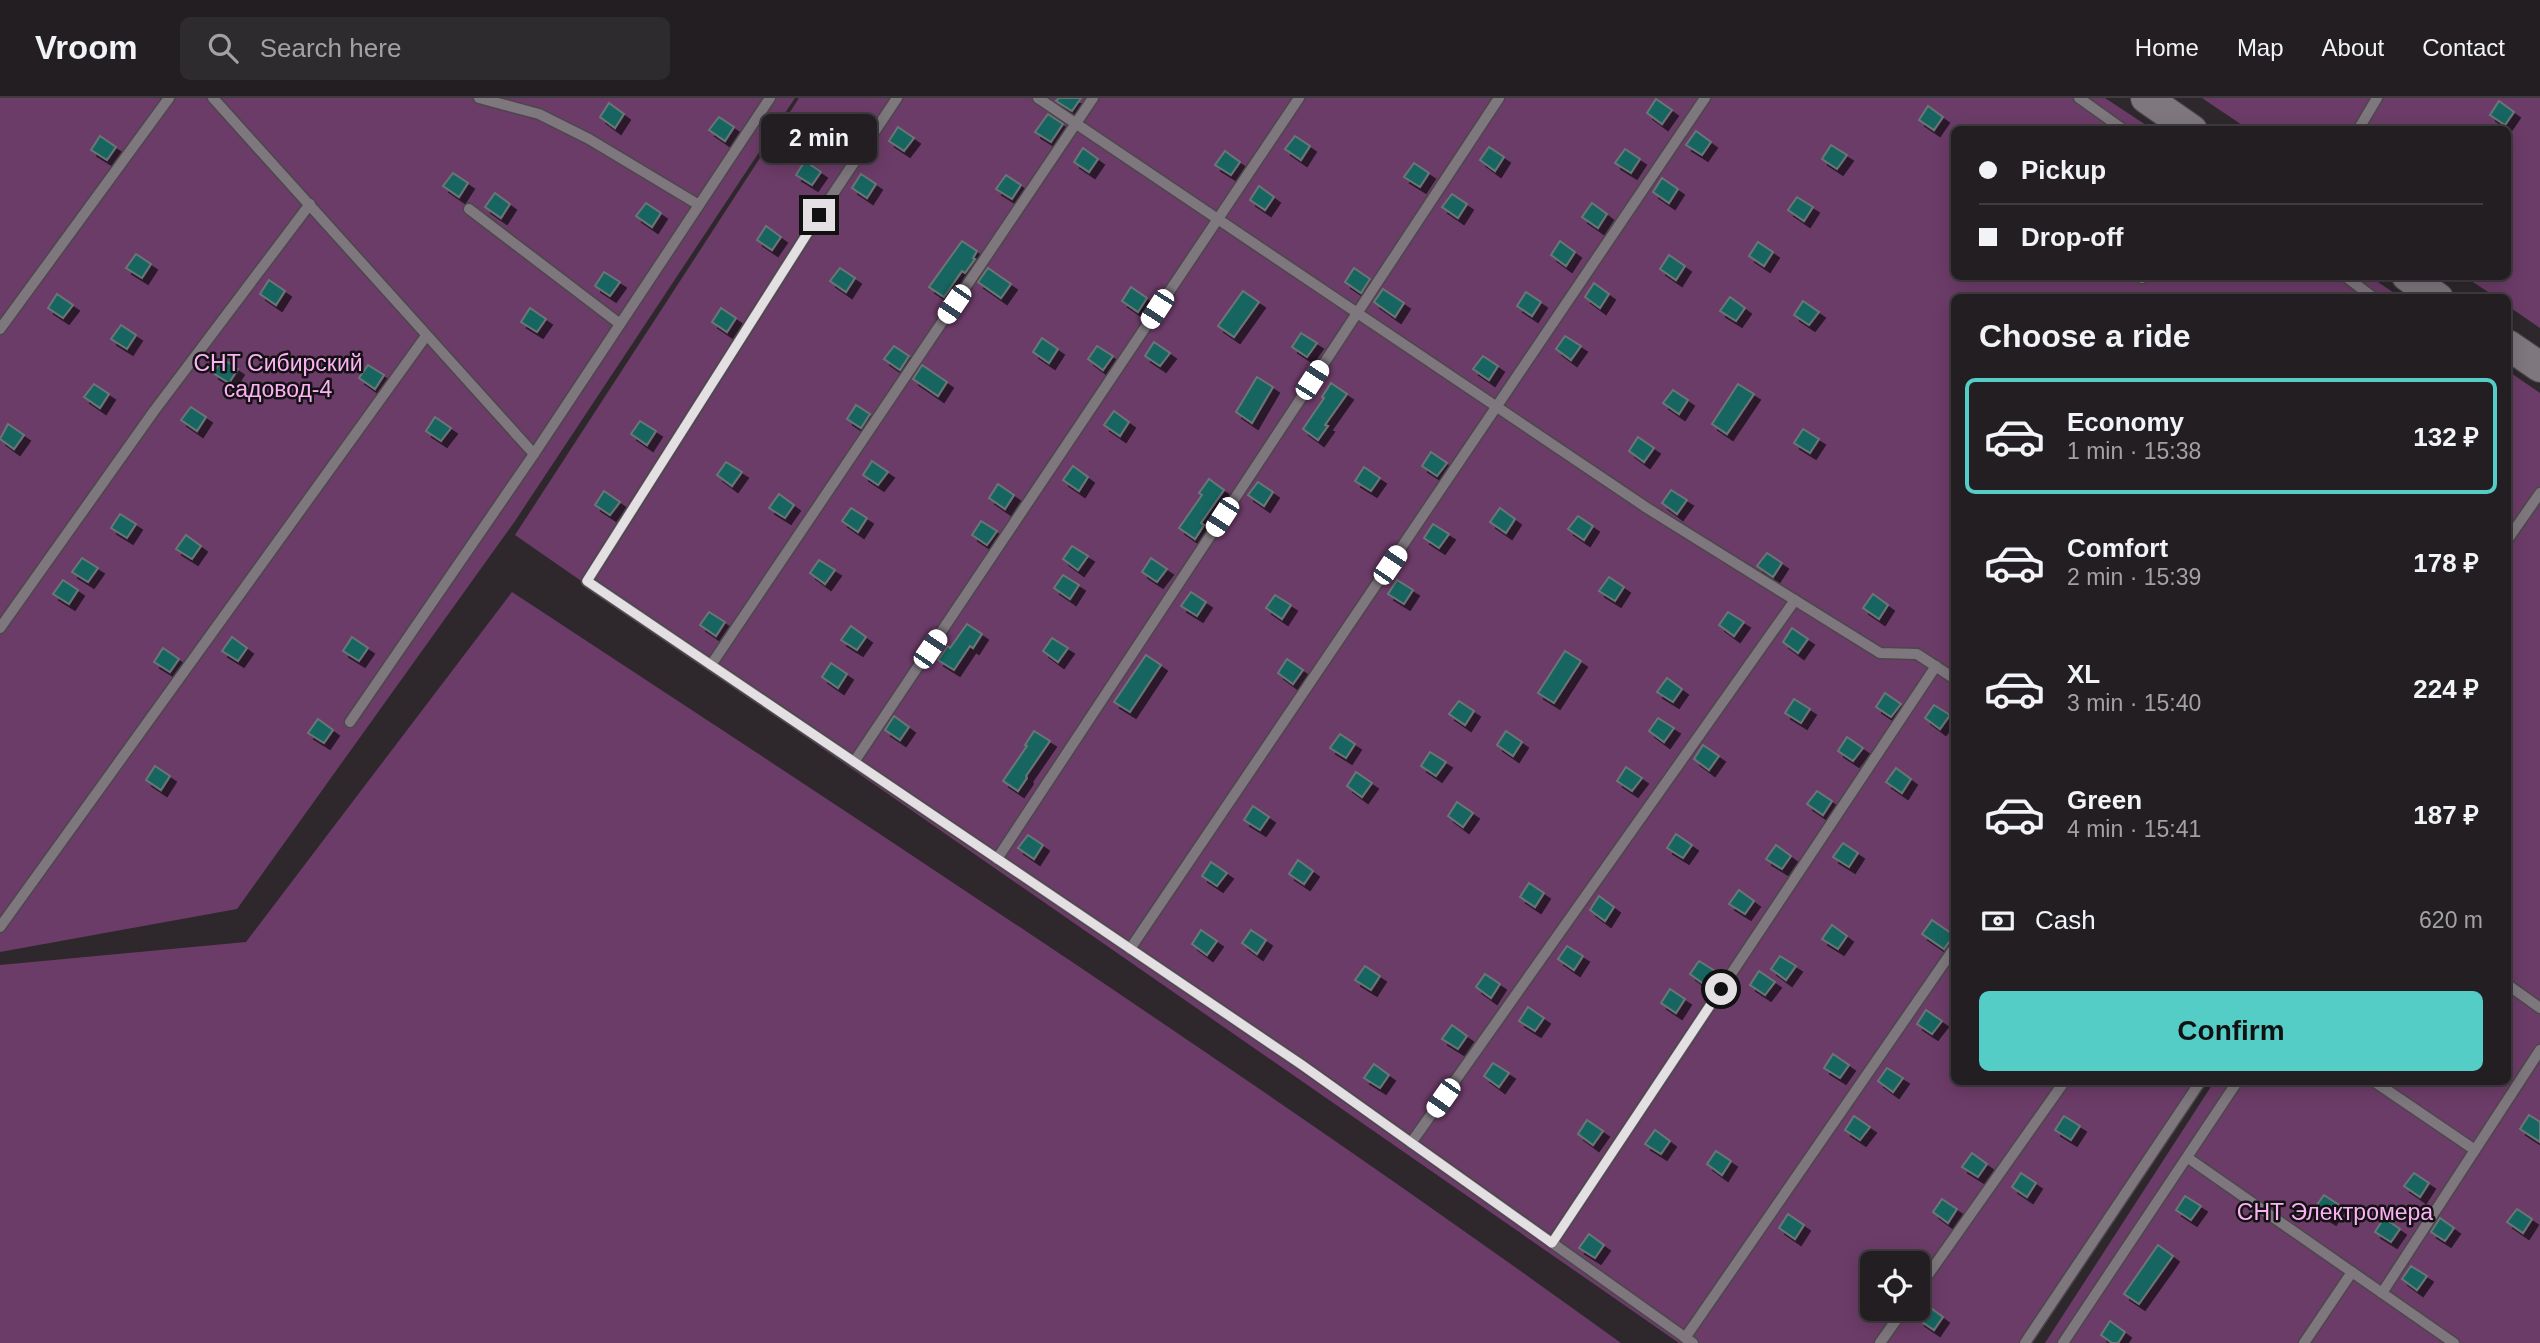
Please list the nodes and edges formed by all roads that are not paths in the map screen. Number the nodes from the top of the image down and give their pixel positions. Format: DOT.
graph roads {
  1 [pos="169,98"];
  2 [pos="213,98"];
  3 [pos="479,98"];
  4 [pos="770,98"];
  5 [pos="897,98"];
  6 [pos="1038,98"];
  7 [pos="1093,98"];
  8 [pos="1299,98"];
  9 [pos="1499,98"];
  10 [pos="1705,98"];
  11 [pos="2079,98"];
  12 [pos="2146,98"];
  13 [pos="2378,98"];
  14 [pos="1076,124"];
  15 [pos="2118,126"];
  16 [pos="2186,126"];
  17 [pos="2360,126"];
  18 [pos="310,204"];
  19 [pos="699,205"];
  20 [pos="469,209"];
  21 [pos="1218,219"];
  22 [pos="2350,280"];
  23 [pos="2413,280"];
  24 [pos="2369,294"];
  25 [pos="2432,294"];
  26 [pos="1357,312"];
  27 [pos="620,324"];
  28 [pos="0,329"];
  29 [pos="426,336"];
  30 [pos="2511,347"];
  31 [pos="2540,367"];
  32 [pos="1497,406"];
  33 [pos="534,454"];
  34 [pos="2540,493"];
  35 [pos="2511,535"];
  36 [pos="1795,600"];
  37 [pos="0,628"];
  38 [pos="711,665"];
  39 [pos="1936,666"];
  40 [pos="1951,676"];
  41 [pos="350,722"];
  42 [pos="854,762"];
  43 [pos="997,859"];
  44 [pos="0,927"];
  45 [pos="1130,949"];
  46 [pos="1951,953"];
  47 [pos="2511,987"];
  48 [pos="2540,1008"];
  49 [pos="2540,1050"];
  50 [pos="2062,1085"];
  51 [pos="2198,1085"];
  52 [pos="2235,1085"];
  53 [pos="2379,1085"];
  54 [pos="1411,1143"];
  55 [pos="2475,1150"];
  56 [pos="2188,1158"];
  57 [pos="1552,1243"];
  58 [pos="1930,1272"];
  59 [pos="2353,1272"];
  60 [pos="2382,1293"];
  61 [pos="1896,1321"];
  62 [pos="1689,1340"];
  63 [pos="1880,1343"];
  64 [pos="2025,1343"];
  65 [pos="2063,1343"];
  66 [pos="2304,1343"];
  67 [pos="2454,1343"];
  1 -- 28 [label="lane"];
  2 -- 18 [label="lane"];
  3 -- 19 [label="lane"];
  4 -- 19 [label="lane"];
  5 -- 38 [label="lane"];
  6 -- 14 [label="lane"];
  7 -- 14 [label="lane"];
  8 -- 21 [label="lane"];
  9 -- 26 [label="lane"];
  10 -- 32 [label="lane"];
  11 -- 15 [label="lane"];
  12 -- 16 [label="street"];
  13 -- 17 [label="lane"];
  14 -- 21 [label="lane"];
  14 -- 38 [label="lane"];
  18 -- 29 [label="lane"];
  18 -- 37 [label="lane"];
  19 -- 27 [label="lane"];
  20 -- 27 [label="lane"];
  21 -- 26 [label="lane"];
  21 -- 42 [label="lane"];
  22 -- 24 [label="lane"];
  23 -- 25 [label="street"];
  26 -- 32 [label="lane"];
  26 -- 43 [label="lane"];
  27 -- 33 [label="lane"];
  29 -- 33 [label="lane"];
  29 -- 44 [label="lane"];
  30 -- 31 [label="street"];
  32 -- 36 [label="lane"];
  32 -- 45 [label="lane"];
  33 -- 41 [label="lane"];
  34 -- 35 [label="lane"];
  36 -- 39 [label="lane"];
  36 -- 54 [label="lane"];
  38 -- 42 [label="lane"];
  39 -- 40 [label="lane"];
  39 -- 57 [label="lane"];
  42 -- 43 [label="lane"];
  43 -- 45 [label="lane"];
  45 -- 54 [label="lane"];
  46 -- 62 [label="lane"];
  47 -- 48 [label="lane"];
  49 -- 55 [label="lane"];
  50 -- 58 [label="lane"];
  51 -- 64 [label="lane"];
  52 -- 56 [label="lane"];
  53 -- 55 [label="lane"];
  54 -- 57 [label="lane"];
  55 -- 60 [label="lane"];
  56 -- 59 [label="lane"];
  56 -- 65 [label="lane"];
  57 -- 62 [label="lane"];
  59 -- 60 [label="lane"];
  59 -- 66 [label="lane"];
  60 -- 67 [label="lane"];
  61 -- 63 [label="lane"];
}
